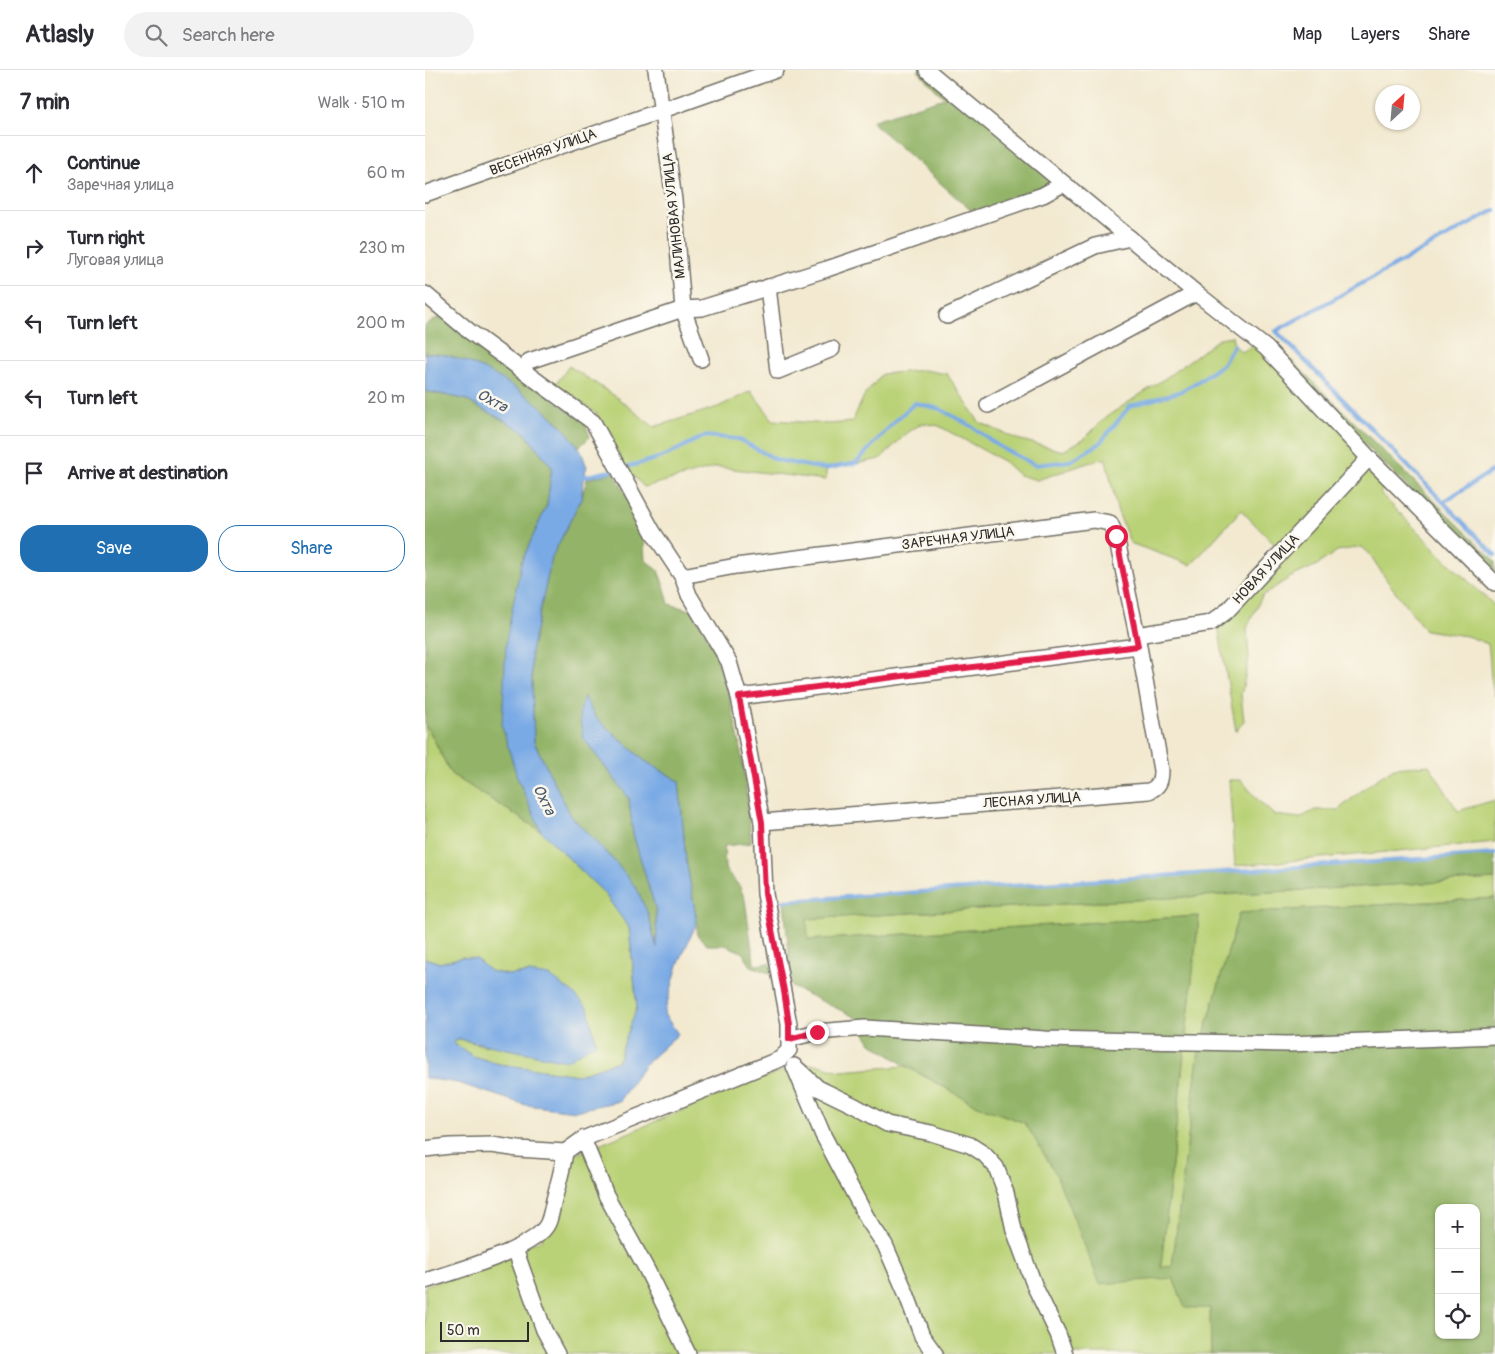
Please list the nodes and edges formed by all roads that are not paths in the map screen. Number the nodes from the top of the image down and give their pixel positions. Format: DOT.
graph roads {
  1 [pos="656,70"];
  2 [pos="776,70"];
  3 [pos="927,70"];
  4 [pos="661,110"];
  5 [pos="1063,184"];
  6 [pos="425,194"];
  7 [pos="1130,238"];
  8 [pos="768,287"];
  9 [pos="1195,293"];
  10 [pos="425,294"];
  11 [pos="683,309"];
  12 [pos="947,316"];
  13 [pos="832,349"];
  14 [pos="701,359"];
  15 [pos="529,361"];
  16 [pos="988,406"];
  17 [pos="1369,458"];
  18 [pos="682,576"];
  19 [pos="1495,583"];
  20 [pos="1138,641"];
  21 [pos="739,697"];
  22 [pos="762,822"];
  23 [pos="1495,1036"];
  24 [pos="789,1039"];
  25 [pos="583,1138"];
  26 [pos="425,1149"];
  27 [pos="565,1152"];
  28 [pos="515,1249"];
  29 [pos="425,1280"];
  30 [pos="557,1354"];
  31 [pos="688,1354"];
  32 [pos="935,1354"];
  33 [pos="1065,1354"];
  1 -- 4 [label="street, МАЛИНОВАЯ УЛИЦА"];
  2 -- 4 [label="street, ВЕСЕННЯЯ УЛИЦА"];
  3 -- 5 [label="street"];
  4 -- 6 [label="street, ВЕСЕННЯЯ УЛИЦА"];
  4 -- 11 [label="street, МАЛИНОВАЯ УЛИЦА"];
  5 -- 7 [label="street"];
  5 -- 8 [label="street"];
  7 -- 9 [label="street"];
  7 -- 12 [label="street"];
  8 -- 11 [label="street"];
  8 -- 13 [label="street"];
  9 -- 16 [label="street"];
  9 -- 17 [label="street"];
  10 -- 18 [label="street"];
  11 -- 14 [label="street, МАЛИНОВАЯ УЛИЦА"];
  11 -- 15 [label="street"];
  17 -- 19 [label="street"];
  17 -- 20 [label="street, НОВАЯ УЛИЦА"];
  18 -- 20 [label="street, ЗАРЕЧНАЯ УЛИЦА"];
  18 -- 21 [label="street"];
  20 -- 21 [label="street, НОВАЯ УЛИЦА"];
  20 -- 22 [label="street, ЛЕСНАЯ УЛИЦА"];
  21 -- 22 [label="street"];
  22 -- 24 [label="street"];
  23 -- 24 [label="street"];
  24 -- 25 [label="street"];
  25 -- 27 [label="street"];
  25 -- 31 [label="street"];
  26 -- 27 [label="street"];
  27 -- 28 [label="street"];
  28 -- 29 [label="street"];
  28 -- 30 [label="street"];
  32 -- 33 [label="street"];
}
